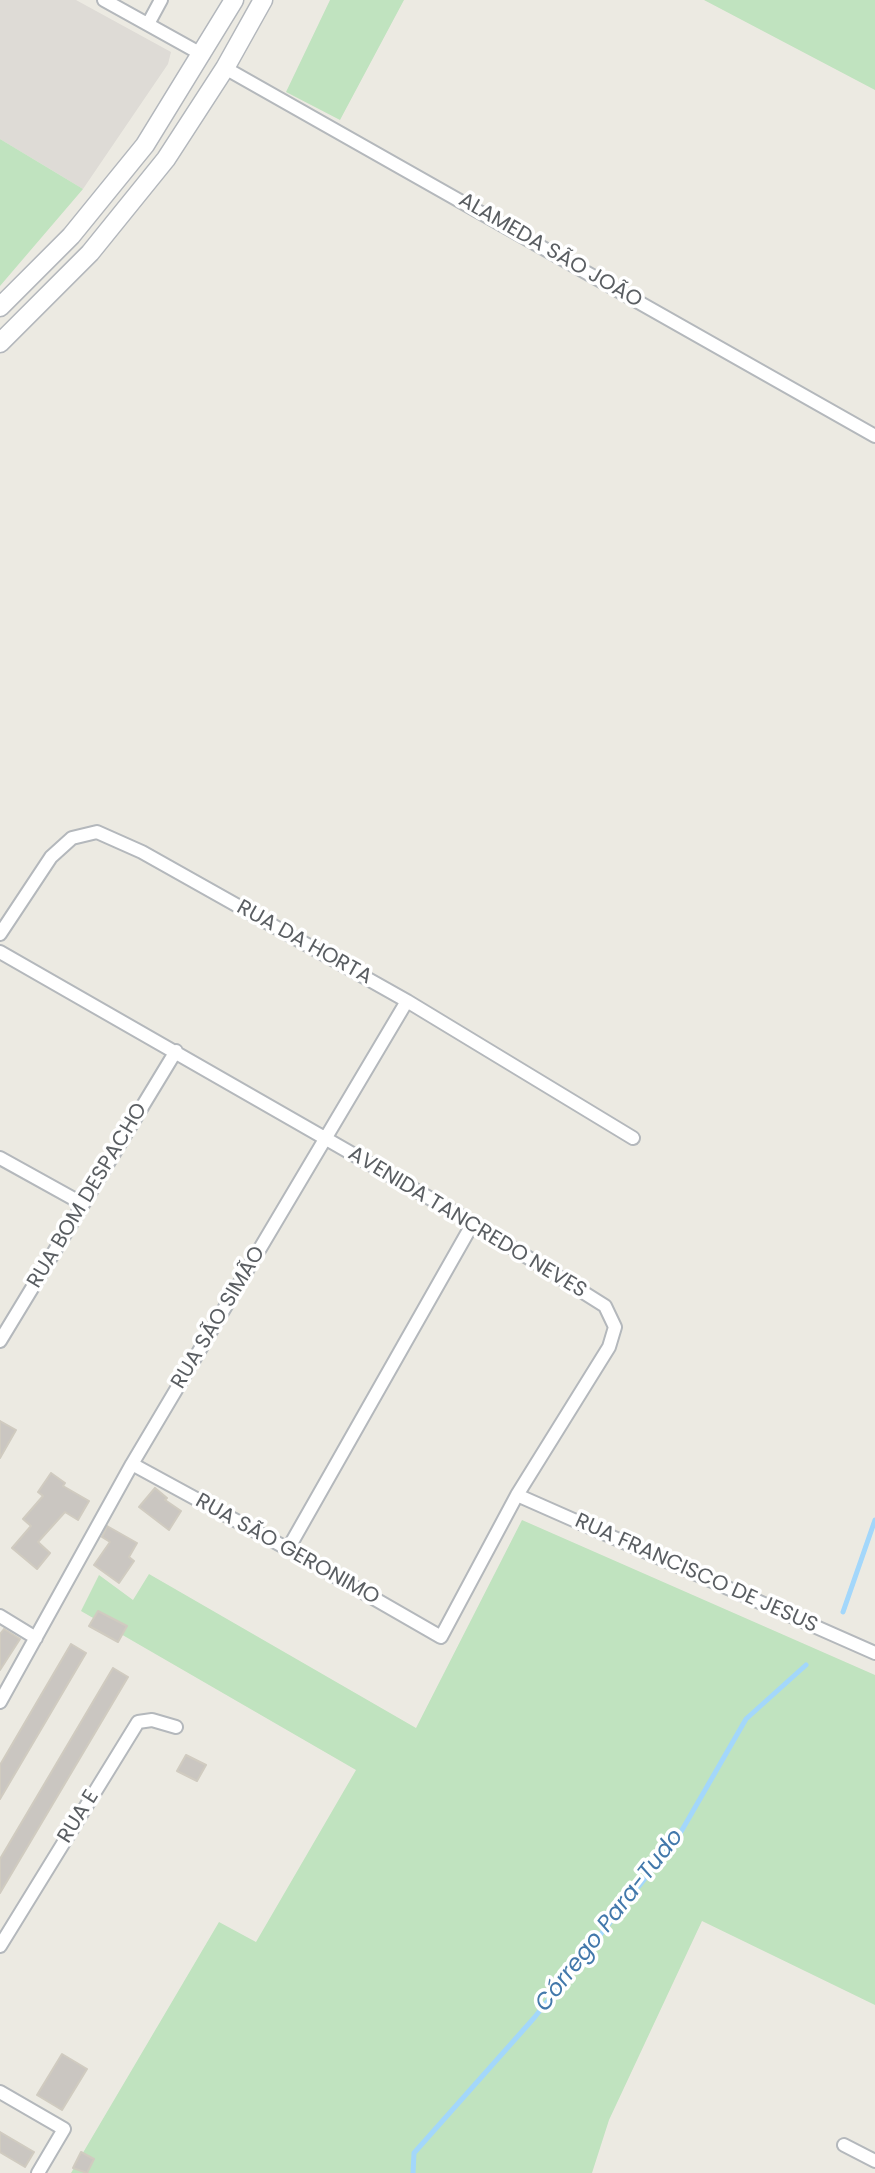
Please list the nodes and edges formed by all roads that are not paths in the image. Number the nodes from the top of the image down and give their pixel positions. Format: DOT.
graph roads {
  1 [pos="104,0"];
  2 [pos="161,0"];
  3 [pos="234,0"];
  4 [pos="263,0"];
  5 [pos="148,24"];
  6 [pos="203,55"];
  7 [pos="225,68"];
  8 [pos="0,307"];
  9 [pos="0,343"];
  10 [pos="875,436"];
  11 [pos="0,934"];
  12 [pos="0,952"];
  13 [pos="407,1001"];
  14 [pos="176,1051"];
  15 [pos="326,1138"];
  16 [pos="633,1138"];
  17 [pos="0,1158"];
  18 [pos="83,1204"];
  19 [pos="473,1223"];
  20 [pos="0,1341"];
  21 [pos="132,1464"];
  22 [pos="517,1495"];
  23 [pos="288,1549"];
  24 [pos="0,1616"];
  25 [pos="440,1637"];
  26 [pos="36,1638"];
  27 [pos="875,1653"];
  28 [pos="0,1702"];
  29 [pos="177,1727"];
  30 [pos="0,1946"];
  31 [pos="0,2092"];
  32 [pos="844,2145"];
  33 [pos="875,2161"];
  34 [pos="38,2173"];
  1 -- 5 [label="street"];
  2 -- 5 [label="street"];
  3 -- 6 [label="main road"];
  4 -- 7 [label="main road"];
  5 -- 6 [label="street"];
  6 -- 8 [label="main road"];
  7 -- 9 [label="main road"];
  7 -- 10 [label="street, ALAMEDA SÃO JOÃO"];
  11 -- 13 [label="street, RUA DA HORTA"];
  12 -- 14 [label="street, AVENIDA TANCREDO NEVES"];
  13 -- 15 [label="street, RUA SÃO SIMÃO"];
  13 -- 16 [label="street, RUA DA HORTA"];
  14 -- 15 [label="street, AVENIDA TANCREDO NEVES"];
  14 -- 18 [label="street, RUA BOM DESPACHO"];
  15 -- 19 [label="street, AVENIDA TANCREDO NEVES"];
  15 -- 21 [label="street, RUA SÃO SIMÃO"];
  17 -- 18 [label="street"];
  18 -- 20 [label="street, RUA BOM DESPACHO"];
  19 -- 22 [label="street, AVENIDA TANCREDO NEVES"];
  19 -- 23 [label="street"];
  21 -- 23 [label="street, RUA SÃO GERONIMO"];
  21 -- 26 [label="street, RUA SÃO SIMÃO"];
  22 -- 25 [label="street, AVENIDA TANCREDO NEVES"];
  22 -- 27 [label="street, RUA FRANCISCO DE JESUS"];
  23 -- 25 [label="street, RUA SÃO GERONIMO"];
  24 -- 26 [label="street"];
  26 -- 28 [label="street, RUA SÃO SIMÃO"];
  29 -- 30 [label="street, RUA E"];
  31 -- 34 [label="street"];
  32 -- 33 [label="street"];
}
